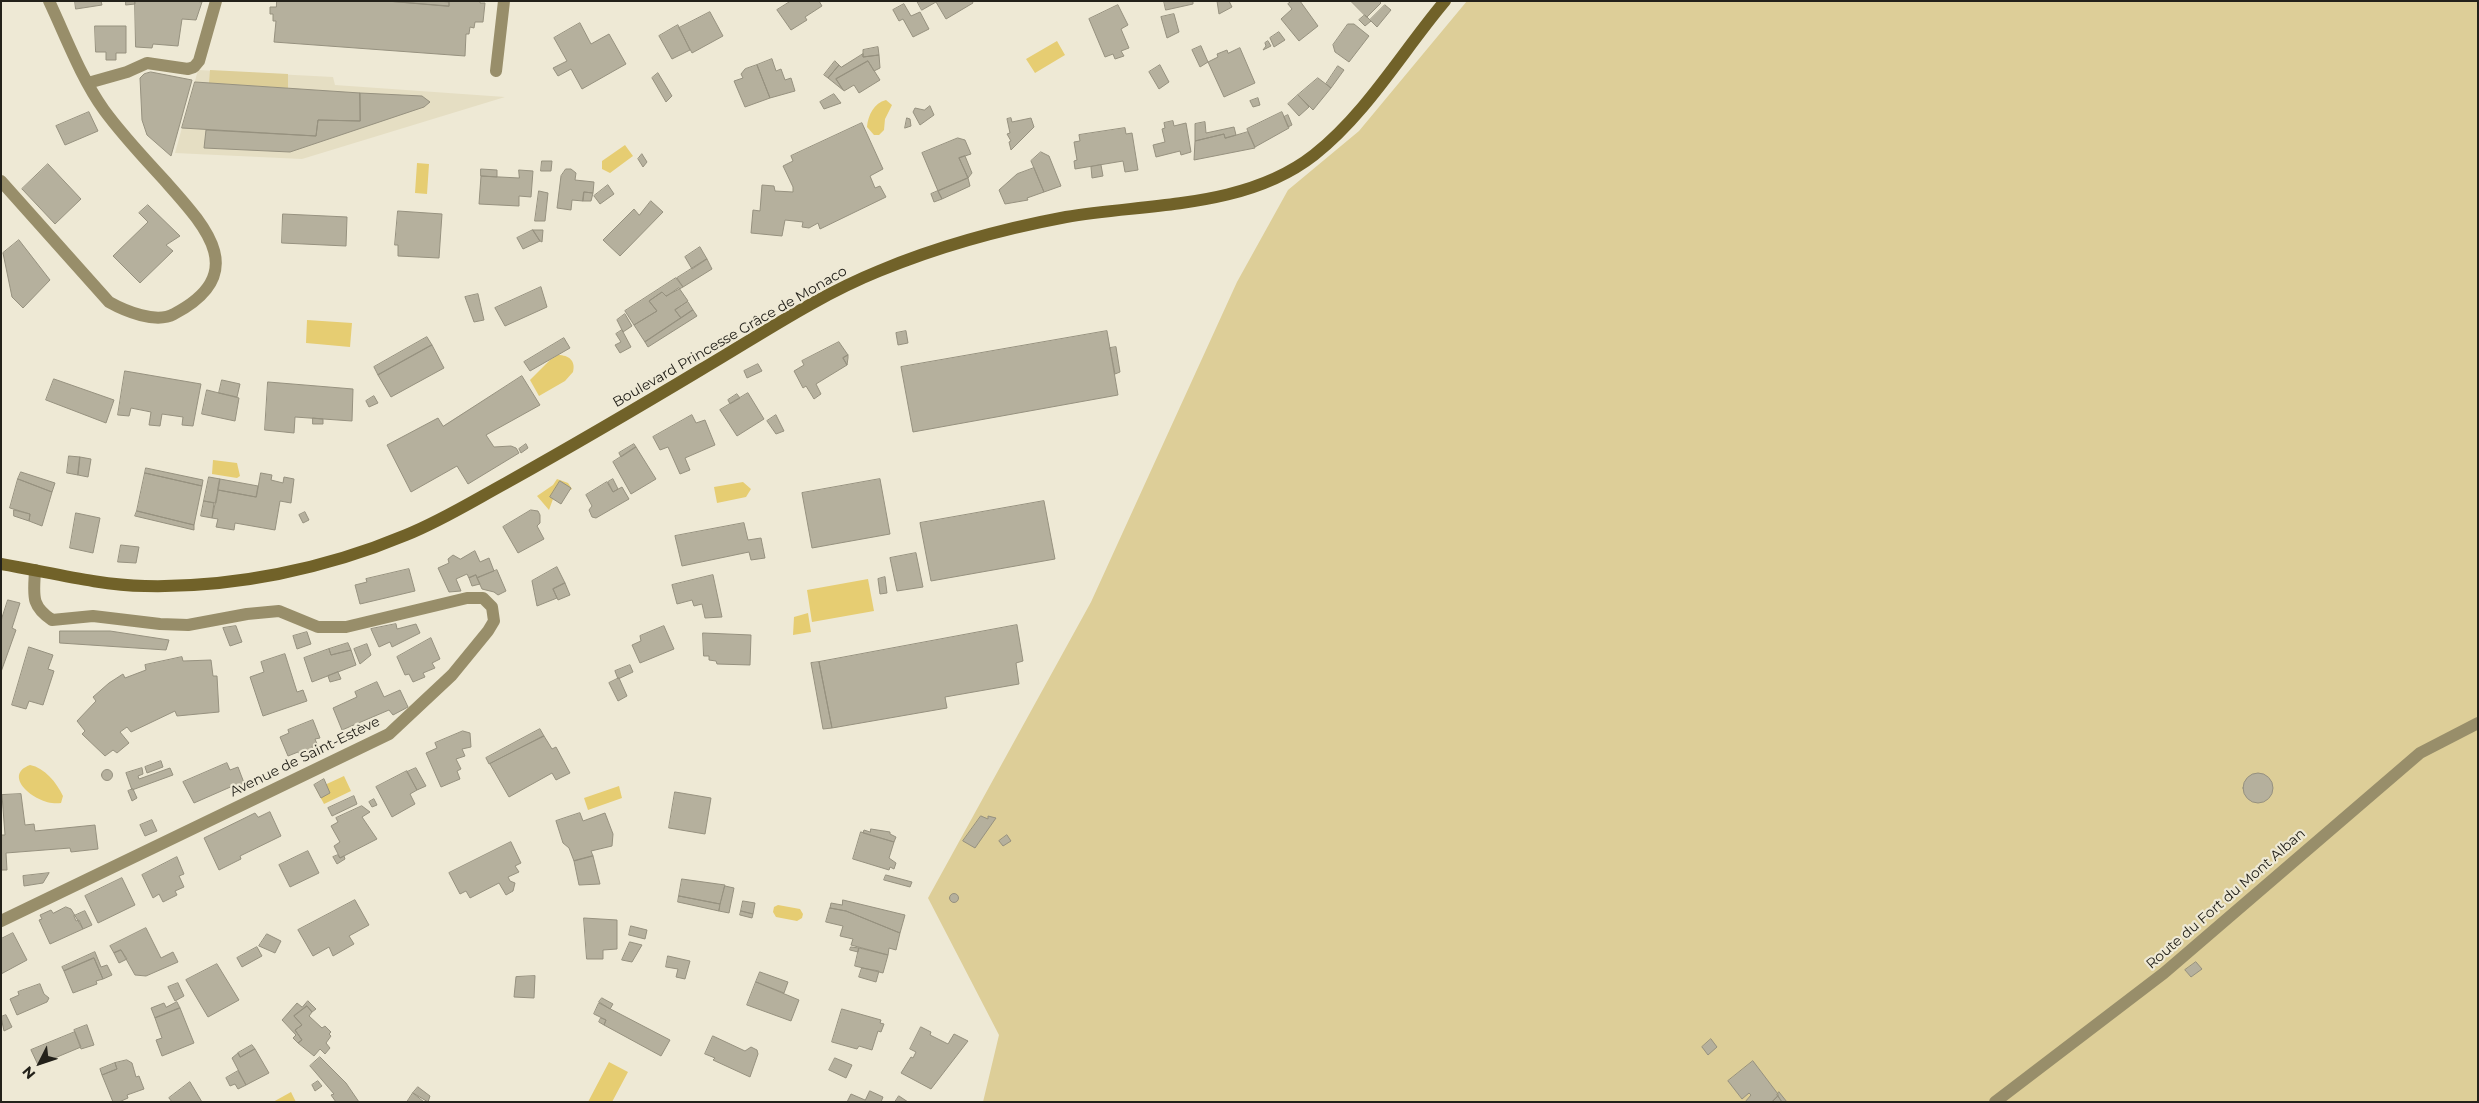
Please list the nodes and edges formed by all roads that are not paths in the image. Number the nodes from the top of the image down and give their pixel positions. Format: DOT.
graph roads {
  1 [pos="49,1"];
  2 [pos="216,1"];
  3 [pos="504,1"];
  4 [pos="1445,1"];
  5 [pos="496,71"];
  6 [pos="88,83"];
  7 [pos="1,181"];
  8 [pos="1,564"];
  9 [pos="35,570"];
  10 [pos="2478,723"];
  11 [pos="1,921"];
  12 [pos="1995,1102"];
  1 -- 6 [label="street"];
  2 -- 6 [label="street"];
  3 -- 5 [label="street"];
  4 -- 9 [label="main road, Boulevard Princesse Grâce de Monaco"];
  6 -- 7 [label="street"];
  8 -- 9 [label="main road, Boulevard Princesse Grâce de Monaco"];
  9 -- 11 [label="street, Avenue de Saint-Estève"];
  10 -- 12 [label="street, Route du Fort du Mont Alban"];
}
